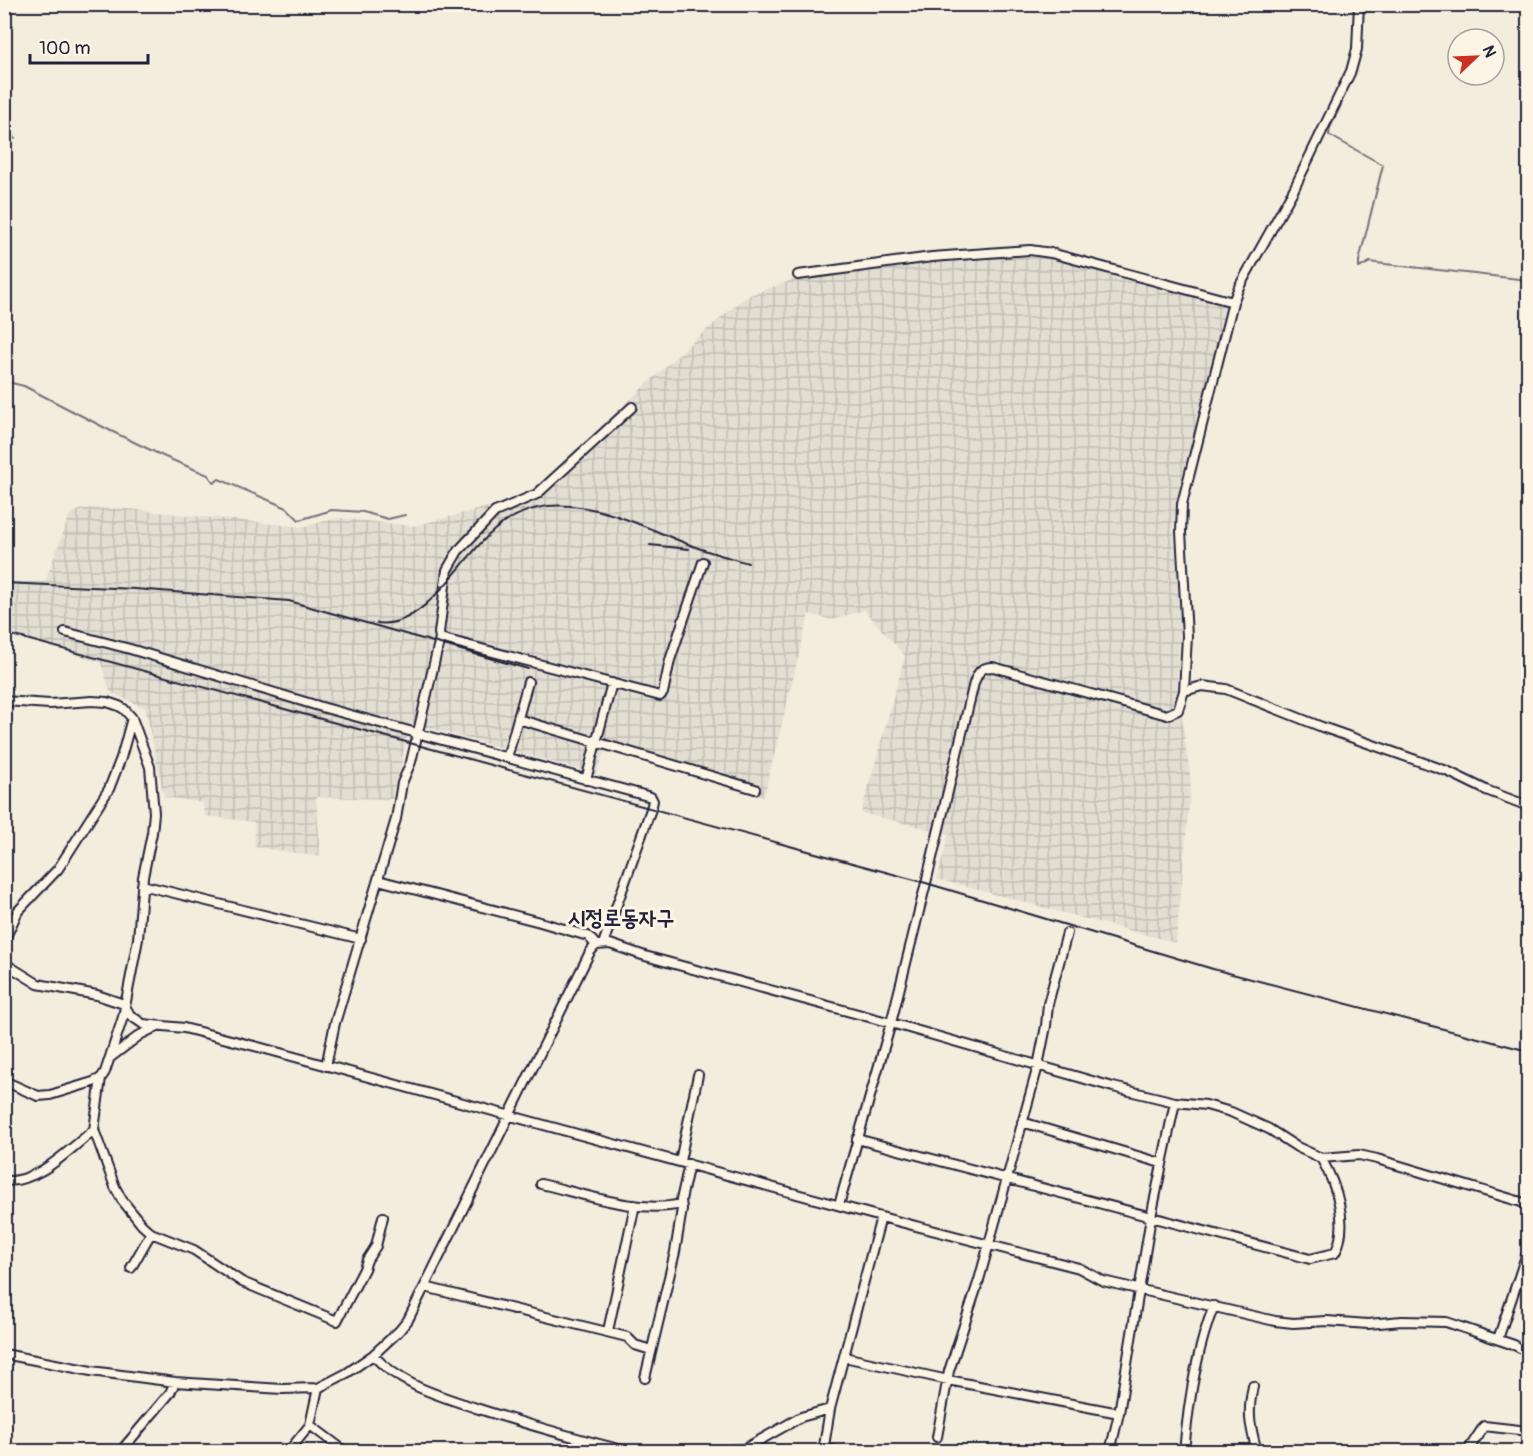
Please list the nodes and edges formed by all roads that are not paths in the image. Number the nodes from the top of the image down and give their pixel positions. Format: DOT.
graph roads {
  1 [pos="1359,4"];
  2 [pos="798,275"];
  3 [pos="1233,302"];
  4 [pos="632,407"];
  5 [pos="703,562"];
  6 [pos="65,632"];
  7 [pos="440,638"];
  8 [pos="528,682"];
  9 [pos="612,683"];
  10 [pos="1184,691"];
  11 [pos="4,701"];
  12 [pos="132,718"];
  13 [pos="518,719"];
  14 [pos="416,732"];
  15 [pos="597,742"];
  16 [pos="507,758"];
  17 [pos="586,780"];
  18 [pos="755,789"];
  19 [pos="1528,806"];
  20 [pos="378,880"];
  21 [pos="142,885"];
  22 [pos="1067,933"];
  23 [pos="361,939"];
  24 [pos="4,941"];
  25 [pos="600,944"];
  26 [pos="4,963"];
  27 [pos="124,1004"];
  28 [pos="891,1023"];
  29 [pos="164,1025"];
  30 [pos="110,1058"];
  31 [pos="326,1066"];
  32 [pos="1038,1066"];
  33 [pos="698,1076"];
  34 [pos="101,1078"];
  35 [pos="4,1081"];
  36 [pos="1175,1102"];
  37 [pos="510,1115"];
  38 [pos="1022,1122"];
  39 [pos="94,1130"];
  40 [pos="857,1139"];
  41 [pos="1321,1158"];
  42 [pos="680,1161"];
  43 [pos="1161,1163"];
  44 [pos="689,1164"];
  45 [pos="1005,1179"];
  46 [pos="4,1181"];
  47 [pos="541,1185"];
  48 [pos="681,1204"];
  49 [pos="1528,1204"];
  50 [pos="635,1205"];
  51 [pos="839,1205"];
  52 [pos="881,1216"];
  53 [pos="383,1217"];
  54 [pos="1151,1217"];
  55 [pos="151,1233"];
  56 [pos="989,1244"];
  57 [pos="1528,1250"];
  58 [pos="131,1268"];
  59 [pos="425,1287"];
  60 [pos="1140,1289"];
  61 [pos="1214,1306"];
  62 [pos="608,1331"];
  63 [pos="1498,1339"];
  64 [pos="651,1350"];
  65 [pos="1528,1352"];
  66 [pos="4,1354"];
  67 [pos="373,1355"];
  68 [pos="844,1357"];
  69 [pos="645,1378"];
  70 [pos="948,1380"];
  71 [pos="175,1382"];
  72 [pos="1253,1386"];
  73 [pos="318,1388"];
  74 [pos="830,1409"];
  75 [pos="1119,1413"];
  76 [pos="310,1425"];
  77 [pos="1528,1431"];
  78 [pos="937,1437"];
  79 [pos="824,1450"];
  80 [pos="120,1452"];
  81 [pos="288,1452"];
  82 [pos="346,1452"];
  83 [pos="630,1452"];
  84 [pos="695,1452"];
  85 [pos="839,1452"];
  86 [pos="1110,1452"];
  87 [pos="1184,1452"];
  88 [pos="1257,1452"];
  89 [pos="1467,1452"];
  1 -- 3 [label="street"];
  2 -- 3 [label="street"];
  3 -- 10 [label="street"];
  4 -- 7 [label="street"];
  5 -- 9 [label="street"];
  6 -- 14 [label="street"];
  7 -- 9 [label="street"];
  7 -- 14 [label="street"];
  8 -- 13 [label="street"];
  9 -- 15 [label="street"];
  10 -- 19 [label="street"];
  10 -- 28 [label="street"];
  11 -- 12 [label="street"];
  12 -- 21 [label="street"];
  12 -- 24 [label="street"];
  13 -- 15 [label="street"];
  13 -- 16 [label="street"];
  14 -- 16 [label="street"];
  14 -- 20 [label="street"];
  15 -- 17 [label="street"];
  15 -- 18 [label="street"];
  16 -- 17 [label="street"];
  17 -- 25 [label="street"];
  20 -- 23 [label="street"];
  20 -- 25 [label="street"];
  21 -- 23 [label="street"];
  21 -- 27 [label="street"];
  22 -- 32 [label="street"];
  23 -- 31 [label="street"];
  25 -- 28 [label="street"];
  25 -- 37 [label="street"];
  26 -- 27 [label="street"];
  27 -- 29 [label="street"];
  27 -- 30 [label="street"];
  28 -- 32 [label="street"];
  28 -- 40 [label="street"];
  29 -- 30 [label="street"];
  29 -- 31 [label="street"];
  30 -- 34 [label="street"];
  31 -- 37 [label="street"];
  32 -- 36 [label="street"];
  32 -- 38 [label="street"];
  33 -- 42 [label="street"];
  34 -- 35 [label="street"];
  34 -- 39 [label="street"];
  36 -- 41 [label="street"];
  36 -- 43 [label="street"];
  37 -- 42 [label="street"];
  37 -- 59 [label="street"];
  38 -- 43 [label="street"];
  38 -- 45 [label="street"];
  39 -- 46 [label="street"];
  39 -- 55 [label="street"];
  40 -- 45 [label="street"];
  40 -- 51 [label="street"];
  41 -- 49 [label="street"];
  41 -- 54 [label="street"];
  42 -- 44 [label="street"];
  43 -- 54 [label="street"];
  44 -- 48 [label="street"];
  44 -- 51 [label="street"];
  45 -- 54 [label="street"];
  45 -- 56 [label="street"];
  47 -- 50 [label="street"];
  48 -- 50 [label="street"];
  48 -- 64 [label="street"];
  50 -- 62 [label="street"];
  51 -- 52 [label="street"];
  52 -- 56 [label="street"];
  52 -- 68 [label="street"];
  53 -- 55 [label="street"];
  54 -- 60 [label="street"];
  55 -- 58 [label="street"];
  56 -- 60 [label="street"];
  56 -- 70 [label="street"];
  57 -- 63 [label="street"];
  59 -- 62 [label="street"];
  59 -- 67 [label="street"];
  60 -- 61 [label="street"];
  60 -- 75 [label="street"];
  61 -- 63 [label="street"];
  61 -- 87 [label="street"];
  62 -- 64 [label="street"];
  63 -- 65 [label="street"];
  64 -- 69 [label="street"];
  66 -- 71 [label="street"];
  67 -- 73 [label="street"];
  67 -- 83 [label="street"];
  68 -- 70 [label="street"];
  68 -- 74 [label="street"];
  70 -- 75 [label="street"];
  70 -- 78 [label="street"];
  71 -- 73 [label="street"];
  71 -- 80 [label="street"];
  72 -- 88 [label="street"];
  73 -- 76 [label="street"];
  74 -- 79 [label="street"];
  74 -- 84 [label="street"];
  75 -- 86 [label="street"];
  76 -- 81 [label="street"];
  76 -- 82 [label="street"];
  77 -- 89 [label="street"];
  79 -- 85 [label="street"];
}
